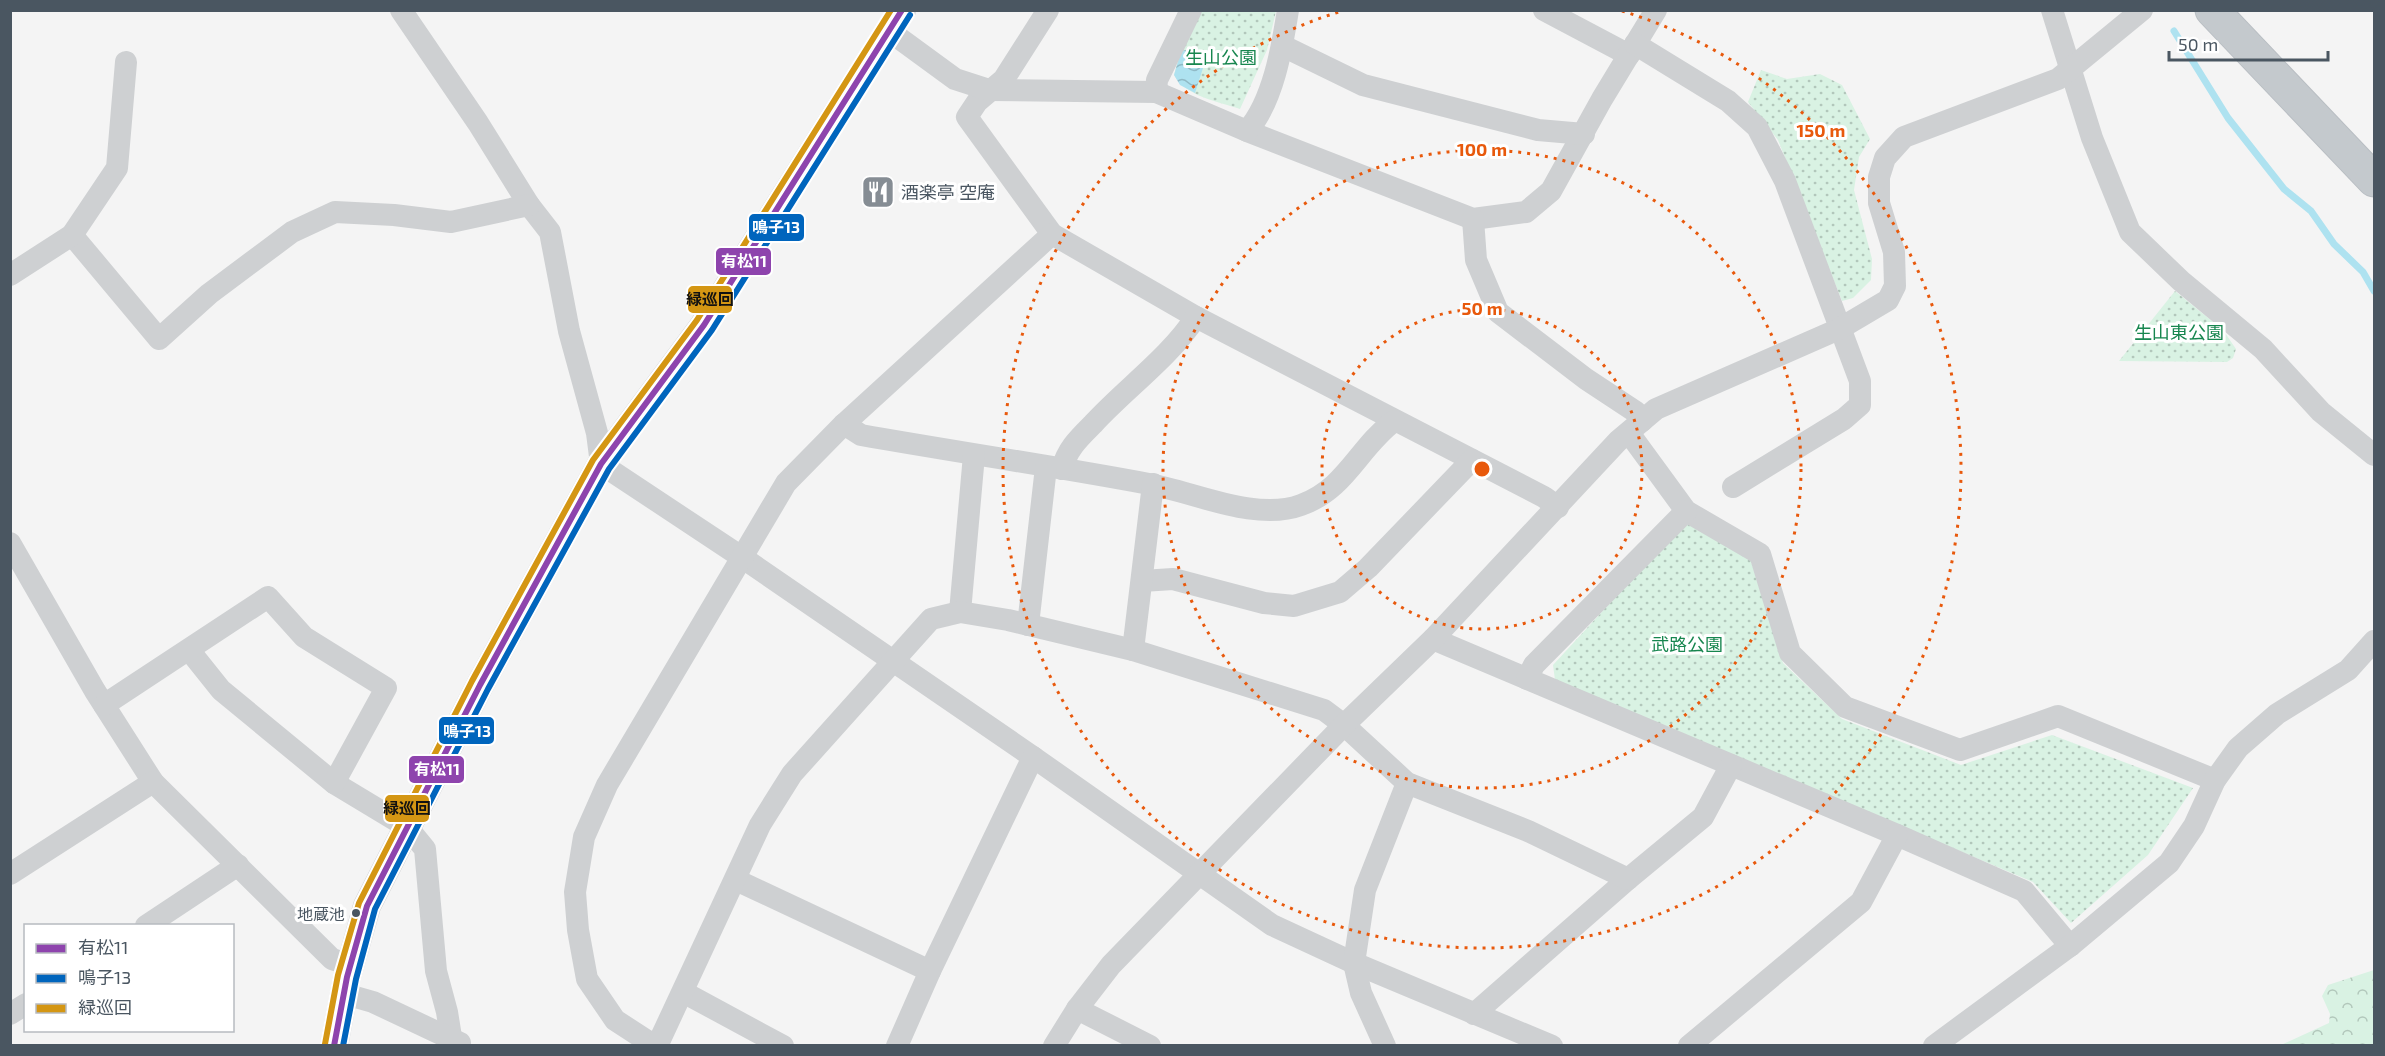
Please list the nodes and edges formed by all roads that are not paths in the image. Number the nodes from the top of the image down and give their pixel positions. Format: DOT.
graph roads {
  1 [pos="401,10"];
  2 [pos="1048,10"];
  3 [pos="1191,10"];
  4 [pos="1288,10"];
  5 [pos="1544,10"];
  6 [pos="1656,10"];
  7 [pos="2052,10"];
  8 [pos="2142,10"];
  9 [pos="2212,10"];
  10 [pos="895,20"];
  11 [pos="1283,46"];
  12 [pos="1632,50"];
  13 [pos="126,62"];
  14 [pos="2070,71"];
  15 [pos="989,90"];
  16 [pos="1156,92"];
  17 [pos="1247,131"];
  18 [pos="1584,134"];
  19 [pos="2374,180"];
  20 [pos="529,205"];
  21 [pos="1473,219"];
  22 [pos="1052,234"];
  23 [pos="72,235"];
  24 [pos="10,275"];
  25 [pos="1196,317"];
  26 [pos="1839,329"];
  27 [pos="1394,421"];
  28 [pos="844,424"];
  29 [pos="1635,427"];
  30 [pos="974,455"];
  31 [pos="2374,455"];
  32 [pos="1472,460"];
  33 [pos="601,464"];
  34 [pos="1054,468"];
  35 [pos="1153,484"];
  36 [pos="1733,487"];
  37 [pos="1558,507"];
  38 [pos="1686,511"];
  39 [pos="12,547"];
  40 [pos="743,558"];
  41 [pos="1142,581"];
  42 [pos="960,612"];
  43 [pos="1028,625"];
  44 [pos="1432,639"];
  45 [pos="2374,641"];
  46 [pos="189,650"];
  47 [pos="1133,650"];
  48 [pos="892,661"];
  49 [pos="1527,679"];
  50 [pos="104,705"];
  51 [pos="1344,724"];
  52 [pos="1034,757"];
  53 [pos="1731,765"];
  54 [pos="2215,780"];
  55 [pos="153,782"];
  56 [pos="334,783"];
  57 [pos="1407,783"];
  58 [pos="407,827"];
  59 [pos="1897,835"];
  60 [pos="238,865"];
  61 [pos="1197,873"];
  62 [pos="10,874"];
  63 [pos="1628,879"];
  64 [pos="736,880"];
  65 [pos="149,924"];
  66 [pos="2070,946"];
  67 [pos="1354,963"];
  68 [pos="350,965"];
  69 [pos="930,970"];
  70 [pos="684,992"];
  71 [pos="345,994"];
  72 [pos="24,1005"];
  73 [pos="1077,1009"];
  74 [pos="10,1014"];
  75 [pos="1474,1014"];
  76 [pos="457,1041"];
  77 [pos="334,1046"];
  78 [pos="656,1046"];
  79 [pos="783,1046"];
  80 [pos="897,1046"];
  81 [pos="1054,1046"];
  82 [pos="1150,1046"];
  83 [pos="1385,1046"];
  84 [pos="1552,1046"];
  85 [pos="1689,1046"];
  86 [pos="1934,1046"];
  1 -- 20 [label="street"];
  2 -- 15 [label="street"];
  3 -- 16 [label="street"];
  4 -- 11 [label="street"];
  5 -- 12 [label="street"];
  6 -- 12 [label="street"];
  7 -- 14 [label="street"];
  8 -- 14 [label="street"];
  9 -- 19 [label="highway"];
  10 -- 15 [label="street"];
  10 -- 33 [label="street"];
  11 -- 17 [label="street"];
  11 -- 18 [label="street"];
  12 -- 18 [label="street"];
  12 -- 26 [label="street"];
  13 -- 23 [label="street"];
  14 -- 26 [label="street"];
  14 -- 31 [label="street"];
  15 -- 16 [label="street"];
  15 -- 22 [label="street"];
  16 -- 17 [label="street"];
  17 -- 21 [label="street"];
  18 -- 21 [label="street"];
  20 -- 23 [label="street"];
  20 -- 33 [label="street"];
  21 -- 29 [label="street"];
  22 -- 25 [label="street"];
  22 -- 28 [label="street"];
  23 -- 24 [label="street"];
  25 -- 27 [label="street"];
  25 -- 34 [label="street"];
  26 -- 29 [label="street"];
  26 -- 36 [label="street"];
  27 -- 32 [label="street"];
  27 -- 35 [label="street"];
  28 -- 30 [label="street"];
  28 -- 40 [label="street"];
  29 -- 37 [label="street"];
  29 -- 38 [label="street"];
  30 -- 34 [label="street"];
  30 -- 42 [label="street"];
  32 -- 37 [label="street"];
  32 -- 41 [label="street"];
  33 -- 40 [label="street"];
  33 -- 58 [label="street"];
  34 -- 35 [label="street"];
  34 -- 43 [label="street"];
  35 -- 41 [label="street"];
  37 -- 44 [label="street"];
  38 -- 49 [label="street"];
  38 -- 54 [label="street"];
  39 -- 50 [label="street"];
  40 -- 48 [label="street"];
  40 -- 78 [label="street"];
  41 -- 47 [label="street"];
  42 -- 43 [label="street"];
  42 -- 48 [label="street"];
  43 -- 47 [label="street"];
  44 -- 49 [label="street"];
  44 -- 51 [label="street"];
  45 -- 54 [label="street"];
  46 -- 50 [label="street"];
  46 -- 56 [label="street"];
  46 -- 56 [label="street"];
  47 -- 51 [label="street"];
  48 -- 52 [label="street"];
  48 -- 64 [label="street"];
  49 -- 53 [label="street"];
  50 -- 55 [label="street"];
  51 -- 57 [label="street"];
  51 -- 61 [label="street"];
  52 -- 61 [label="street"];
  52 -- 69 [label="street"];
  53 -- 59 [label="street"];
  53 -- 63 [label="street"];
  54 -- 66 [label="street"];
  55 -- 60 [label="street"];
  55 -- 62 [label="street"];
  56 -- 58 [label="street"];
  57 -- 63 [label="street"];
  57 -- 67 [label="street"];
  58 -- 68 [label="street"];
  58 -- 76 [label="street"];
  59 -- 66 [label="street"];
  59 -- 85 [label="street"];
  60 -- 65 [label="street"];
  60 -- 68 [label="street"];
  61 -- 67 [label="street"];
  61 -- 73 [label="street"];
  63 -- 75 [label="street"];
  64 -- 69 [label="street"];
  64 -- 70 [label="street"];
  66 -- 86 [label="street"];
  67 -- 75 [label="street"];
  67 -- 83 [label="street"];
  68 -- 71 [label="street"];
  69 -- 80 [label="street"];
  70 -- 78 [label="street"];
  70 -- 79 [label="street"];
  71 -- 76 [label="street"];
  71 -- 77 [label="street"];
  72 -- 74 [label="street"];
  73 -- 81 [label="street"];
  73 -- 82 [label="street"];
  75 -- 84 [label="street"];
}
